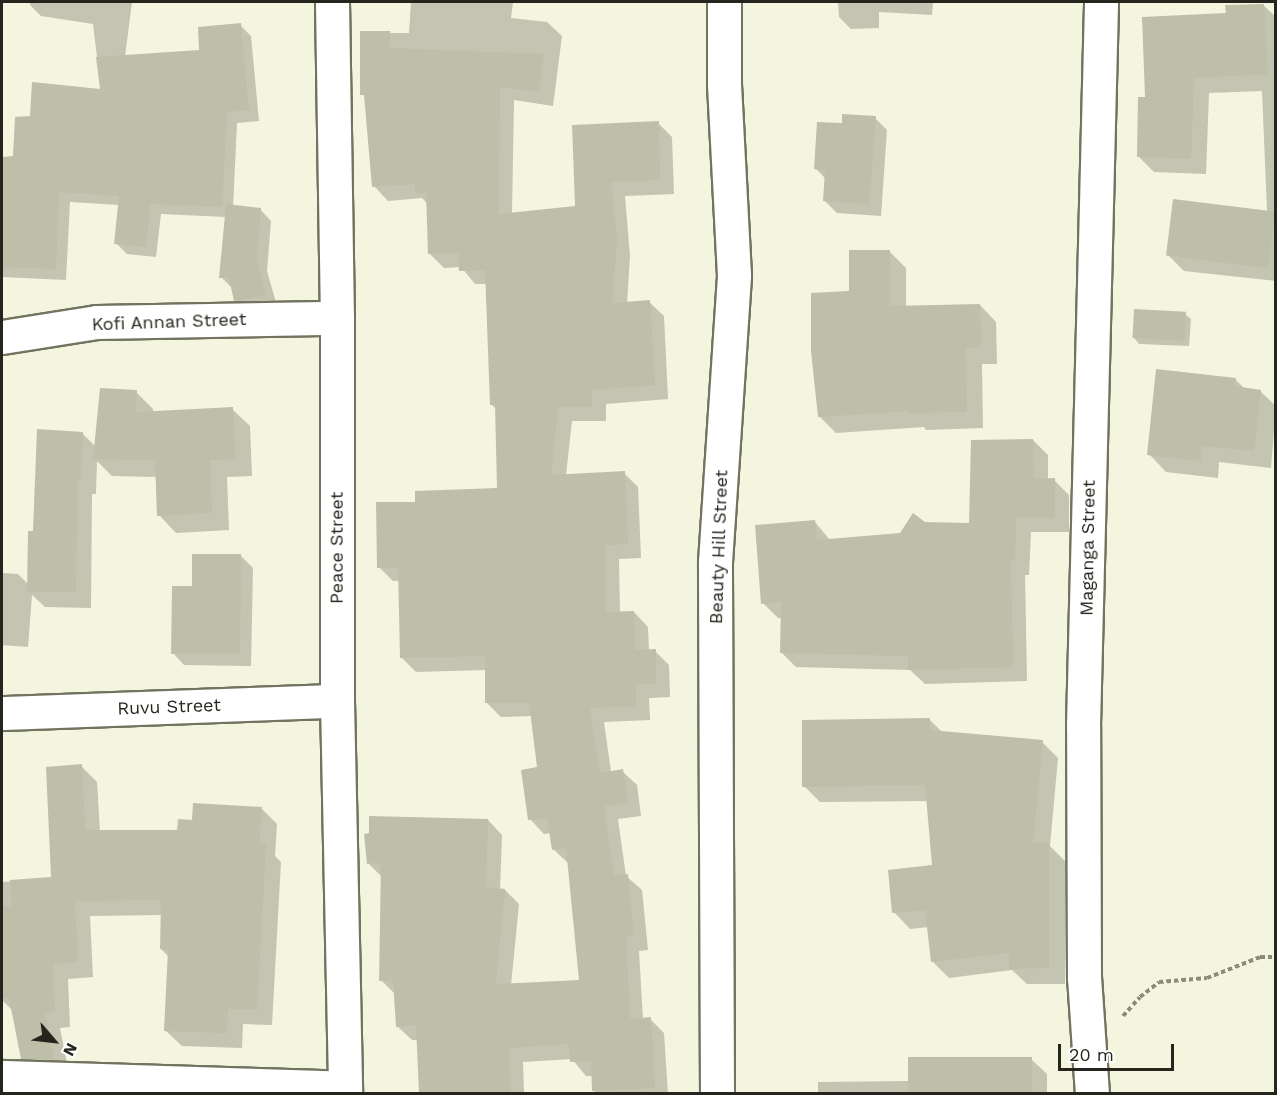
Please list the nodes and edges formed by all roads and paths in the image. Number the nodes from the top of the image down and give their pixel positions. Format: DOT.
graph roads {
  1 [pos="332,2"];
  2 [pos="724,2"];
  3 [pos="1101,2"];
  4 [pos="336,318"];
  5 [pos="2,337"];
  6 [pos="337,701"];
  7 [pos="2,713"];
  8 [pos="1275,957"];
  9 [pos="1122,1017"];
  10 [pos="2,1077"];
  11 [pos="345,1091"];
  12 [pos="717,1094"];
  13 [pos="1092,1094"];
  1 -- 4 [label="street, Peace Street"];
  2 -- 12 [label="street, Beauty Hill Street"];
  3 -- 13 [label="street, Maganga Street"];
  4 -- 5 [label="street, Kofi Annan Street"];
  4 -- 6 [label="street, Peace Street"];
  6 -- 7 [label="street, Ruvu Street"];
  6 -- 11 [label="street, Peace Street"];
  8 -- 9 [label="path"];
  10 -- 11 [label="street"];
}
